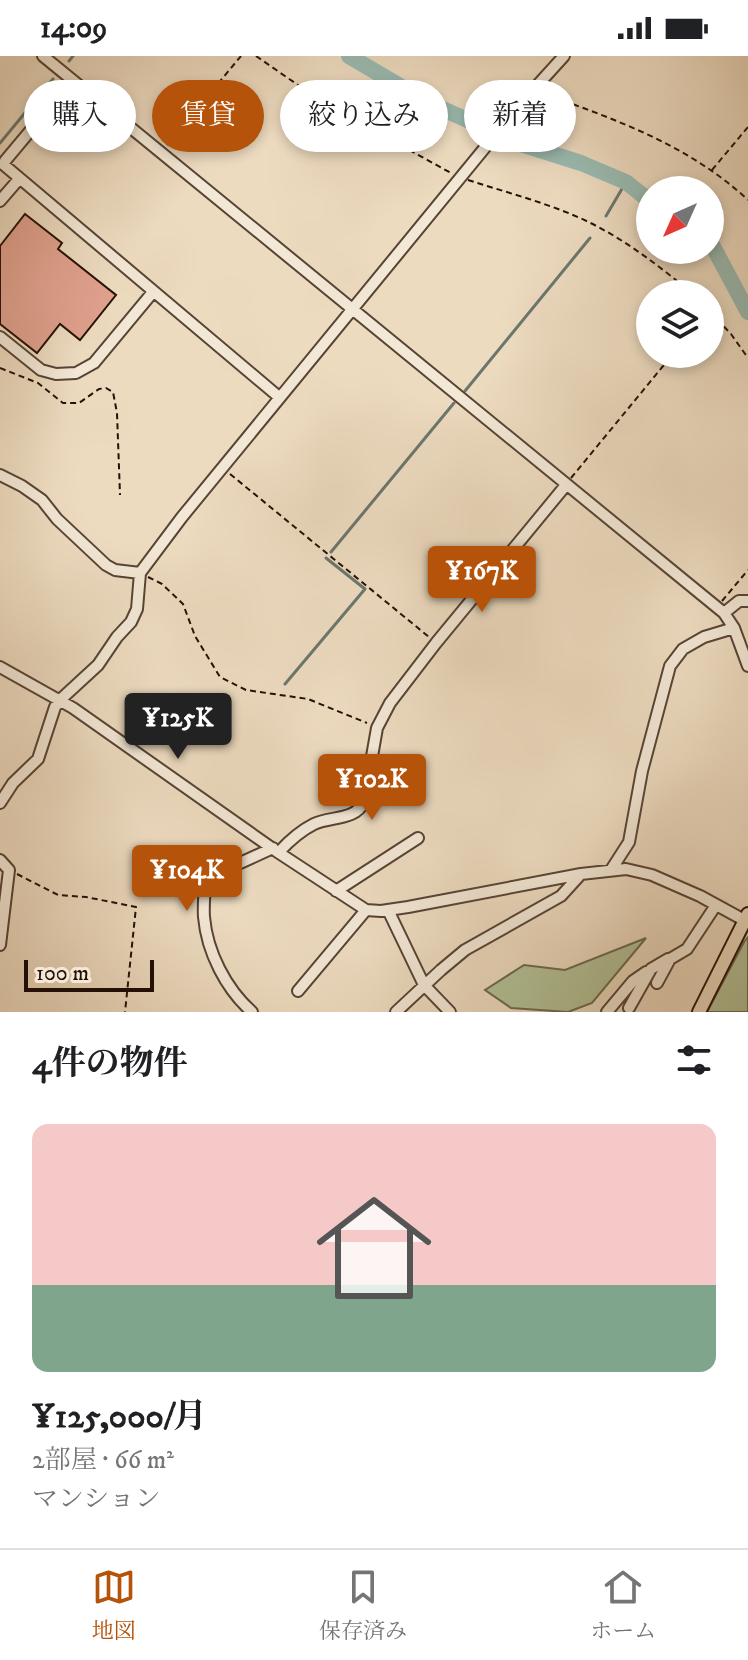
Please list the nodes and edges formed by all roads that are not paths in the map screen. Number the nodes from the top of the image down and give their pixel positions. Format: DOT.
graph roads {
  1 [pos="43,56"];
  2 [pos="564,56"];
  3 [pos="71,80"];
  4 [pos="136,133"];
  5 [pos="24,138"];
  6 [pos="19,179"];
  7 [pos="0,201"];
  8 [pos="153,292"];
  9 [pos="353,310"];
  10 [pos="0,337"];
  11 [pos="279,397"];
  12 [pos="0,475"];
  13 [pos="566,485"];
  14 [pos="140,573"];
  15 [pos="748,601"];
  16 [pos="720,611"];
  17 [pos="734,628"];
  18 [pos="748,666"];
  19 [pos="0,667"];
  20 [pos="60,700"];
  21 [pos="0,803"];
  22 [pos="418,838"];
  23 [pos="276,850"];
  24 [pos="0,860"];
  25 [pos="611,870"];
  26 [pos="581,874"];
  27 [pos="336,891"];
  28 [pos="716,905"];
  29 [pos="366,910"];
  30 [pos="388,910"];
  31 [pos="746,917"];
  32 [pos="0,945"];
  33 [pos="670,959"];
  34 [pos="651,969"];
  35 [pos="657,983"];
  36 [pos="424,985"];
  37 [pos="298,991"];
  38 [pos="629,1008"];
  39 [pos="252,1012"];
  40 [pos="396,1012"];
  41 [pos="450,1012"];
  42 [pos="607,1012"];
  43 [pos="699,1012"];
  1 -- 3 [label="street"];
  2 -- 9 [label="street"];
  4 -- 9 [label="street"];
  5 -- 6 [label="street"];
  6 -- 7 [label="street"];
  6 -- 8 [label="street"];
  8 -- 10 [label="street"];
  8 -- 11 [label="street"];
  9 -- 11 [label="street"];
  9 -- 13 [label="street"];
  11 -- 14 [label="street"];
  12 -- 14 [label="street"];
  13 -- 16 [label="street"];
  13 -- 23 [label="street"];
  14 -- 20 [label="street"];
  15 -- 16 [label="street"];
  16 -- 17 [label="street"];
  17 -- 18 [label="street"];
  17 -- 25 [label="street"];
  19 -- 20 [label="street"];
  20 -- 21 [label="street"];
  20 -- 23 [label="street"];
  22 -- 27 [label="street"];
  23 -- 27 [label="street"];
  23 -- 39 [label="street"];
  24 -- 32 [label="street"];
  25 -- 26 [label="street"];
  25 -- 28 [label="street"];
  26 -- 30 [label="street"];
  26 -- 36 [label="street"];
  27 -- 29 [label="street"];
  28 -- 31 [label="street"];
  28 -- 33 [label="street"];
  29 -- 30 [label="street"];
  29 -- 37 [label="street"];
  30 -- 36 [label="street"];
  31 -- 43 [label="main road"];
  33 -- 34 [label="street"];
  33 -- 35 [label="street"];
  34 -- 38 [label="street"];
  34 -- 42 [label="street"];
  36 -- 40 [label="street"];
  36 -- 41 [label="street"];
}
